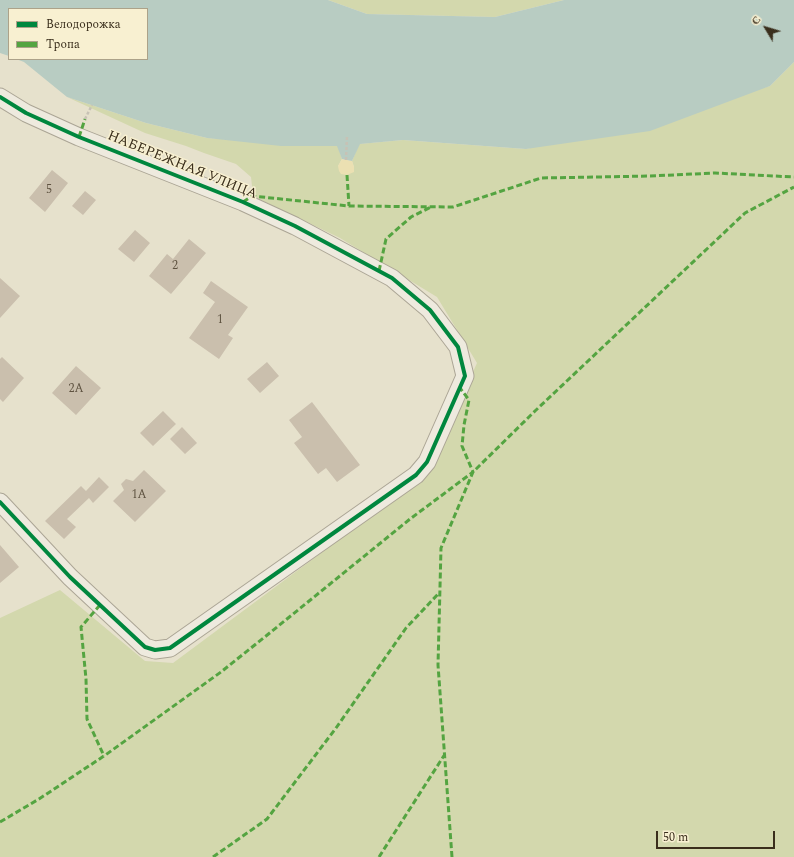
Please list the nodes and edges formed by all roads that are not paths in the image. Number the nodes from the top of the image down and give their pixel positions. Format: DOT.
graph roads {
  1 [pos="0,97"];
  2 [pos="0,502"];
  1 -- 2 [label="street, НАБЕРЕЖНАЯ УЛИЦА"];
}
